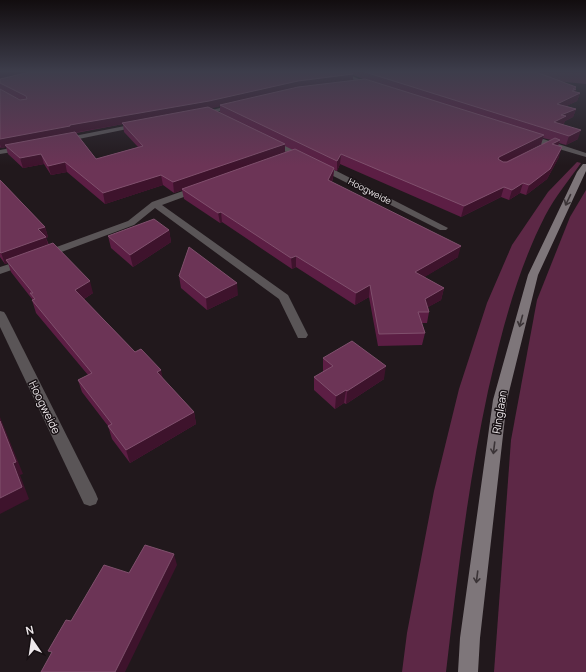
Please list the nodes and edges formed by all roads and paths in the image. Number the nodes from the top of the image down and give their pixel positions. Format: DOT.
graph roads {
  1 [pos="247,104"];
  2 [pos="210,112"];
  3 [pos="195,115"];
  4 [pos="224,119"];
  5 [pos="148,124"];
  6 [pos="522,134"];
  7 [pos="260,136"];
  8 [pos="54,141"];
  9 [pos="31,146"];
  10 [pos="0,152"];
  11 [pos="296,154"];
  12 [pos="586,155"];
  13 [pos="281,159"];
  14 [pos="586,166"];
  15 [pos="207,185"];
  16 [pos="155,204"];
  17 [pos="443,228"];
  18 [pos="0,271"];
  19 [pos="0,315"];
  20 [pos="302,335"];
  21 [pos="90,499"];
  22 [pos="468,672"];
  1 -- 2 [label="street"];
  2 -- 3 [label="street"];
  2 -- 4 [label="street"];
  5 -- 8 [label="street"];
  6 -- 12 [label="street"];
  7 -- 11 [label="street, Hoogweide"];
  9 -- 10 [label="street"];
  11 -- 13 [label="street"];
  11 -- 17 [label="street, Hoogweide"];
  14 -- 22 [label="main road, Ringlaan, one-way"];
  15 -- 16 [label="street"];
  16 -- 18 [label="street"];
  16 -- 20 [label="street"];
  19 -- 21 [label="street, Hoogweide"];
}
